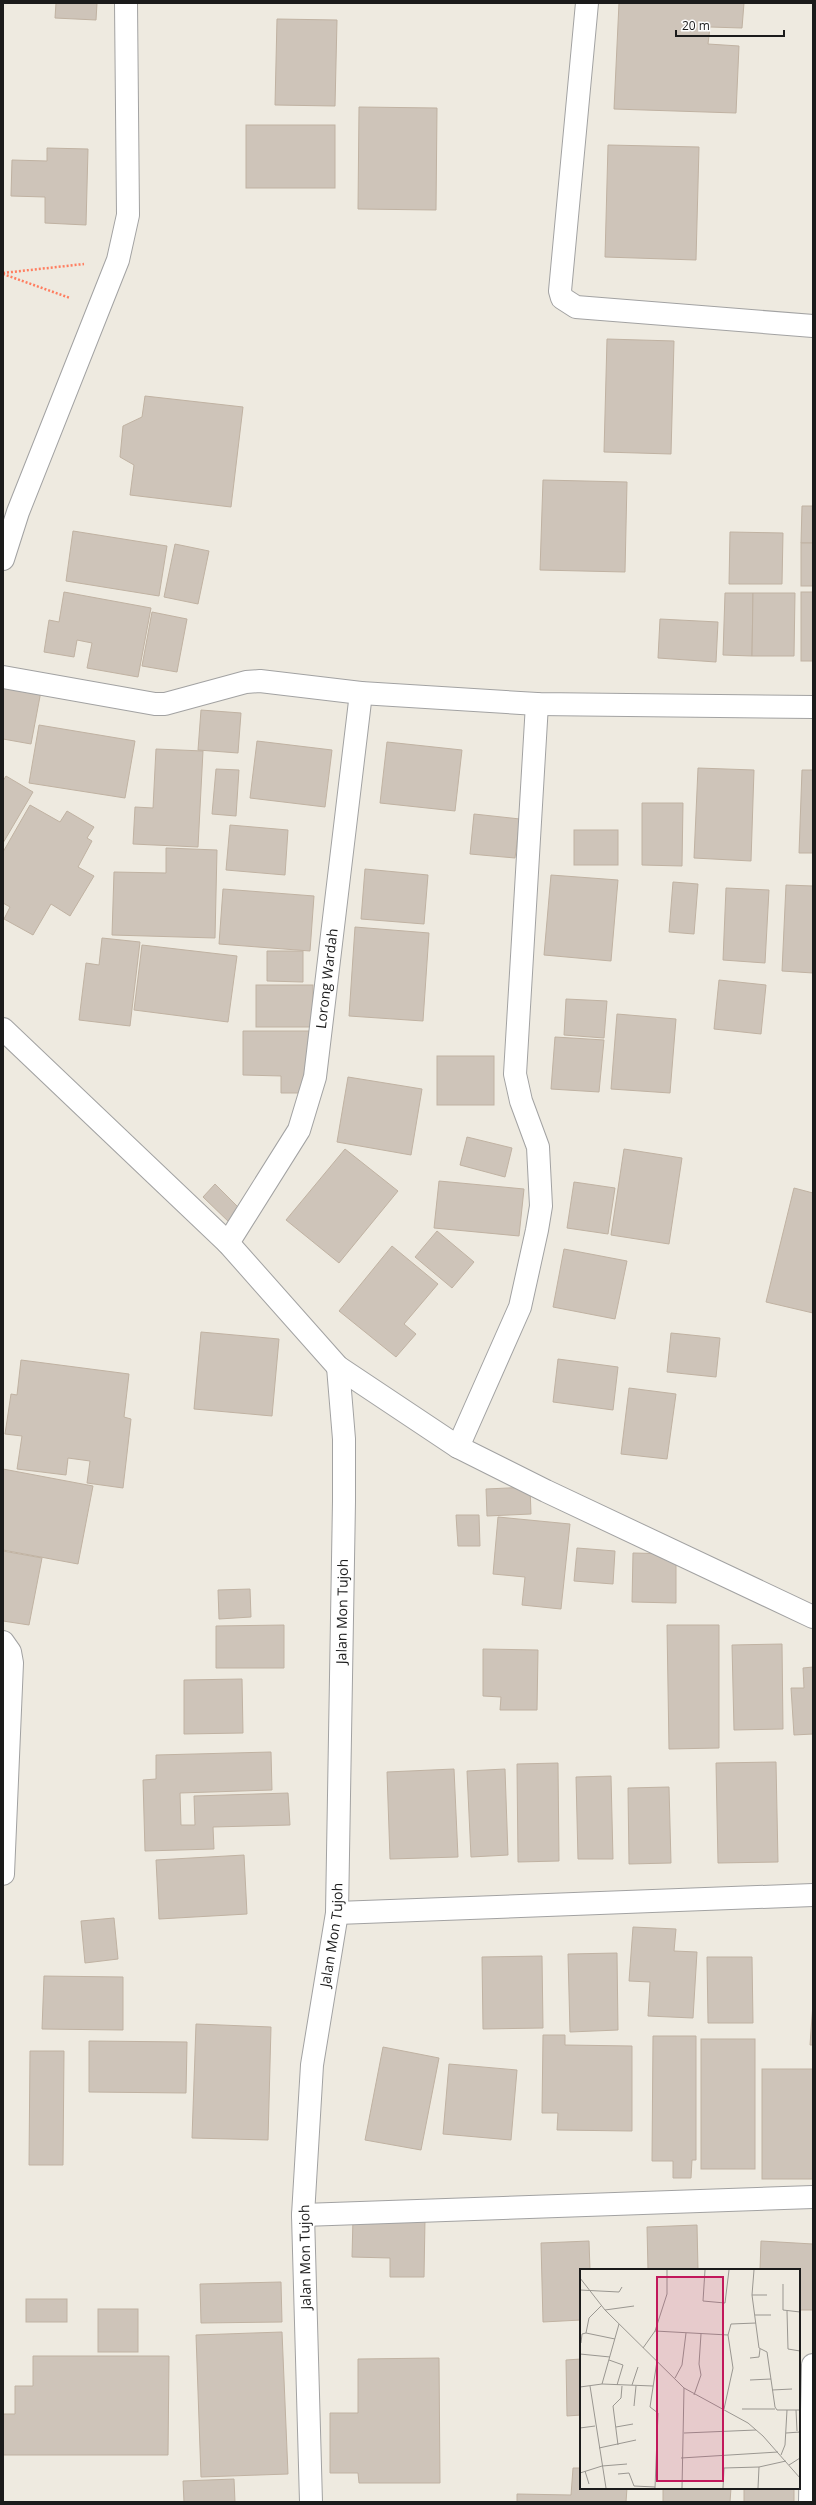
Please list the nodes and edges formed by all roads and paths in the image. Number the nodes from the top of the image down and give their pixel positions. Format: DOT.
graph roads {
  1 [pos="126,3"];
  2 [pos="587,3"];
  3 [pos="118,260"];
  4 [pos="3,273"];
  5 [pos="100,309"];
  6 [pos="813,326"];
  7 [pos="3,559"];
  8 [pos="3,677"];
  9 [pos="361,693"];
  10 [pos="537,704"];
  11 [pos="813,707"];
  12 [pos="4,1031"];
  13 [pos="3,1053"];
  14 [pos="228,1243"];
  15 [pos="338,1367"];
  16 [pos="458,1447"];
  17 [pos="813,1616"];
  18 [pos="3,1642"];
  19 [pos="3,1874"];
  20 [pos="813,1895"];
  21 [pos="337,1913"];
  22 [pos="813,2197"];
  23 [pos="303,2215"];
  24 [pos="813,2365"];
  25 [pos="311,2502"];
  26 [pos="810,2502"];
  1 -- 3 [label="street"];
  2 -- 6 [label="street"];
  3 -- 4 [label="path"];
  3 -- 5 [label="street"];
  4 -- 5 [label="path"];
  5 -- 7 [label="street"];
  8 -- 9 [label="street"];
  9 -- 10 [label="street"];
  9 -- 14 [label="street, Lorong Wardah"];
  10 -- 11 [label="street"];
  10 -- 16 [label="street"];
  12 -- 13 [label="street"];
  12 -- 14 [label="street"];
  14 -- 15 [label="street"];
  15 -- 16 [label="street"];
  15 -- 21 [label="street, Jalan Mon Tujoh"];
  16 -- 17 [label="street"];
  18 -- 19 [label="street"];
  20 -- 21 [label="street"];
  21 -- 23 [label="street, Jalan Mon Tujoh"];
  22 -- 23 [label="street"];
  23 -- 25 [label="street, Jalan Mon Tujoh"];
  24 -- 26 [label="street"];
}
